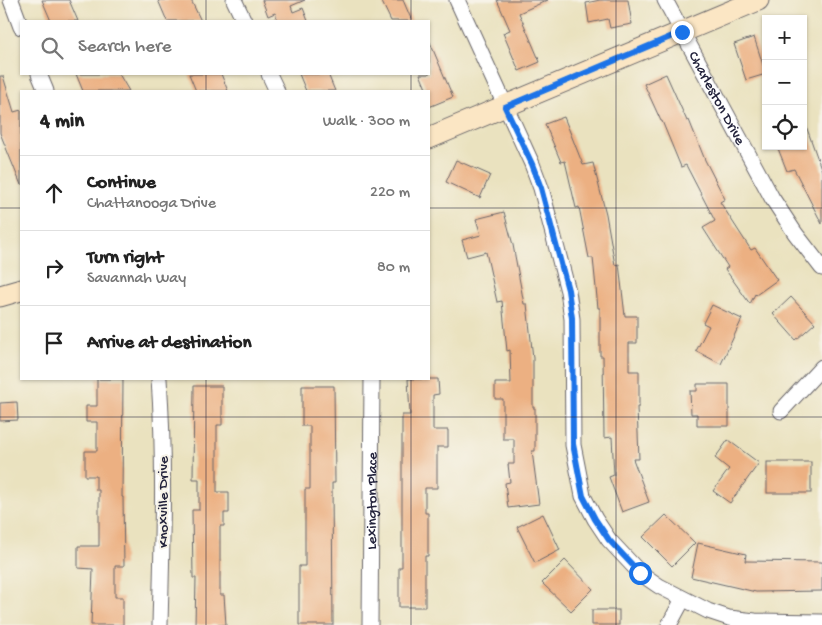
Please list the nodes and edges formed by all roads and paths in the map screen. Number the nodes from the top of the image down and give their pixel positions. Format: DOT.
graph roads {
  1 [pos="11,0"];
  2 [pos="234,0"];
  3 [pos="457,0"];
  4 [pos="665,0"];
  5 [pos="758,0"];
  6 [pos="244,20"];
  7 [pos="20,24"];
  8 [pos="682,32"];
  9 [pos="39,75"];
  10 [pos="269,75"];
  11 [pos="46,90"];
  12 [pos="277,90"];
  13 [pos="505,107"];
  14 [pos="430,138"];
  15 [pos="822,268"];
  16 [pos="20,290"];
  17 [pos="0,296"];
  18 [pos="822,367"];
  19 [pos="158,380"];
  20 [pos="372,380"];
  21 [pos="781,411"];
  22 [pos="683,599"];
  23 [pos="822,622"];
  24 [pos="160,625"];
  25 [pos="370,625"];
  26 [pos="668,625"];
  1 -- 7 [label="street"];
  2 -- 6 [label="street"];
  3 -- 13 [label="street"];
  4 -- 8 [label="street, Charleston Drive"];
  5 -- 8 [label="street"];
  8 -- 13 [label="street"];
  8 -- 15 [label="street, Charleston Drive"];
  9 -- 11 [label="street"];
  10 -- 12 [label="street"];
  13 -- 14 [label="street"];
  13 -- 22 [label="street"];
  16 -- 17 [label="street"];
  18 -- 21 [label="street"];
  19 -- 24 [label="street, Knoxville Drive"];
  20 -- 25 [label="street, Lexington Place"];
  22 -- 23 [label="street"];
  22 -- 26 [label="street"];
}
